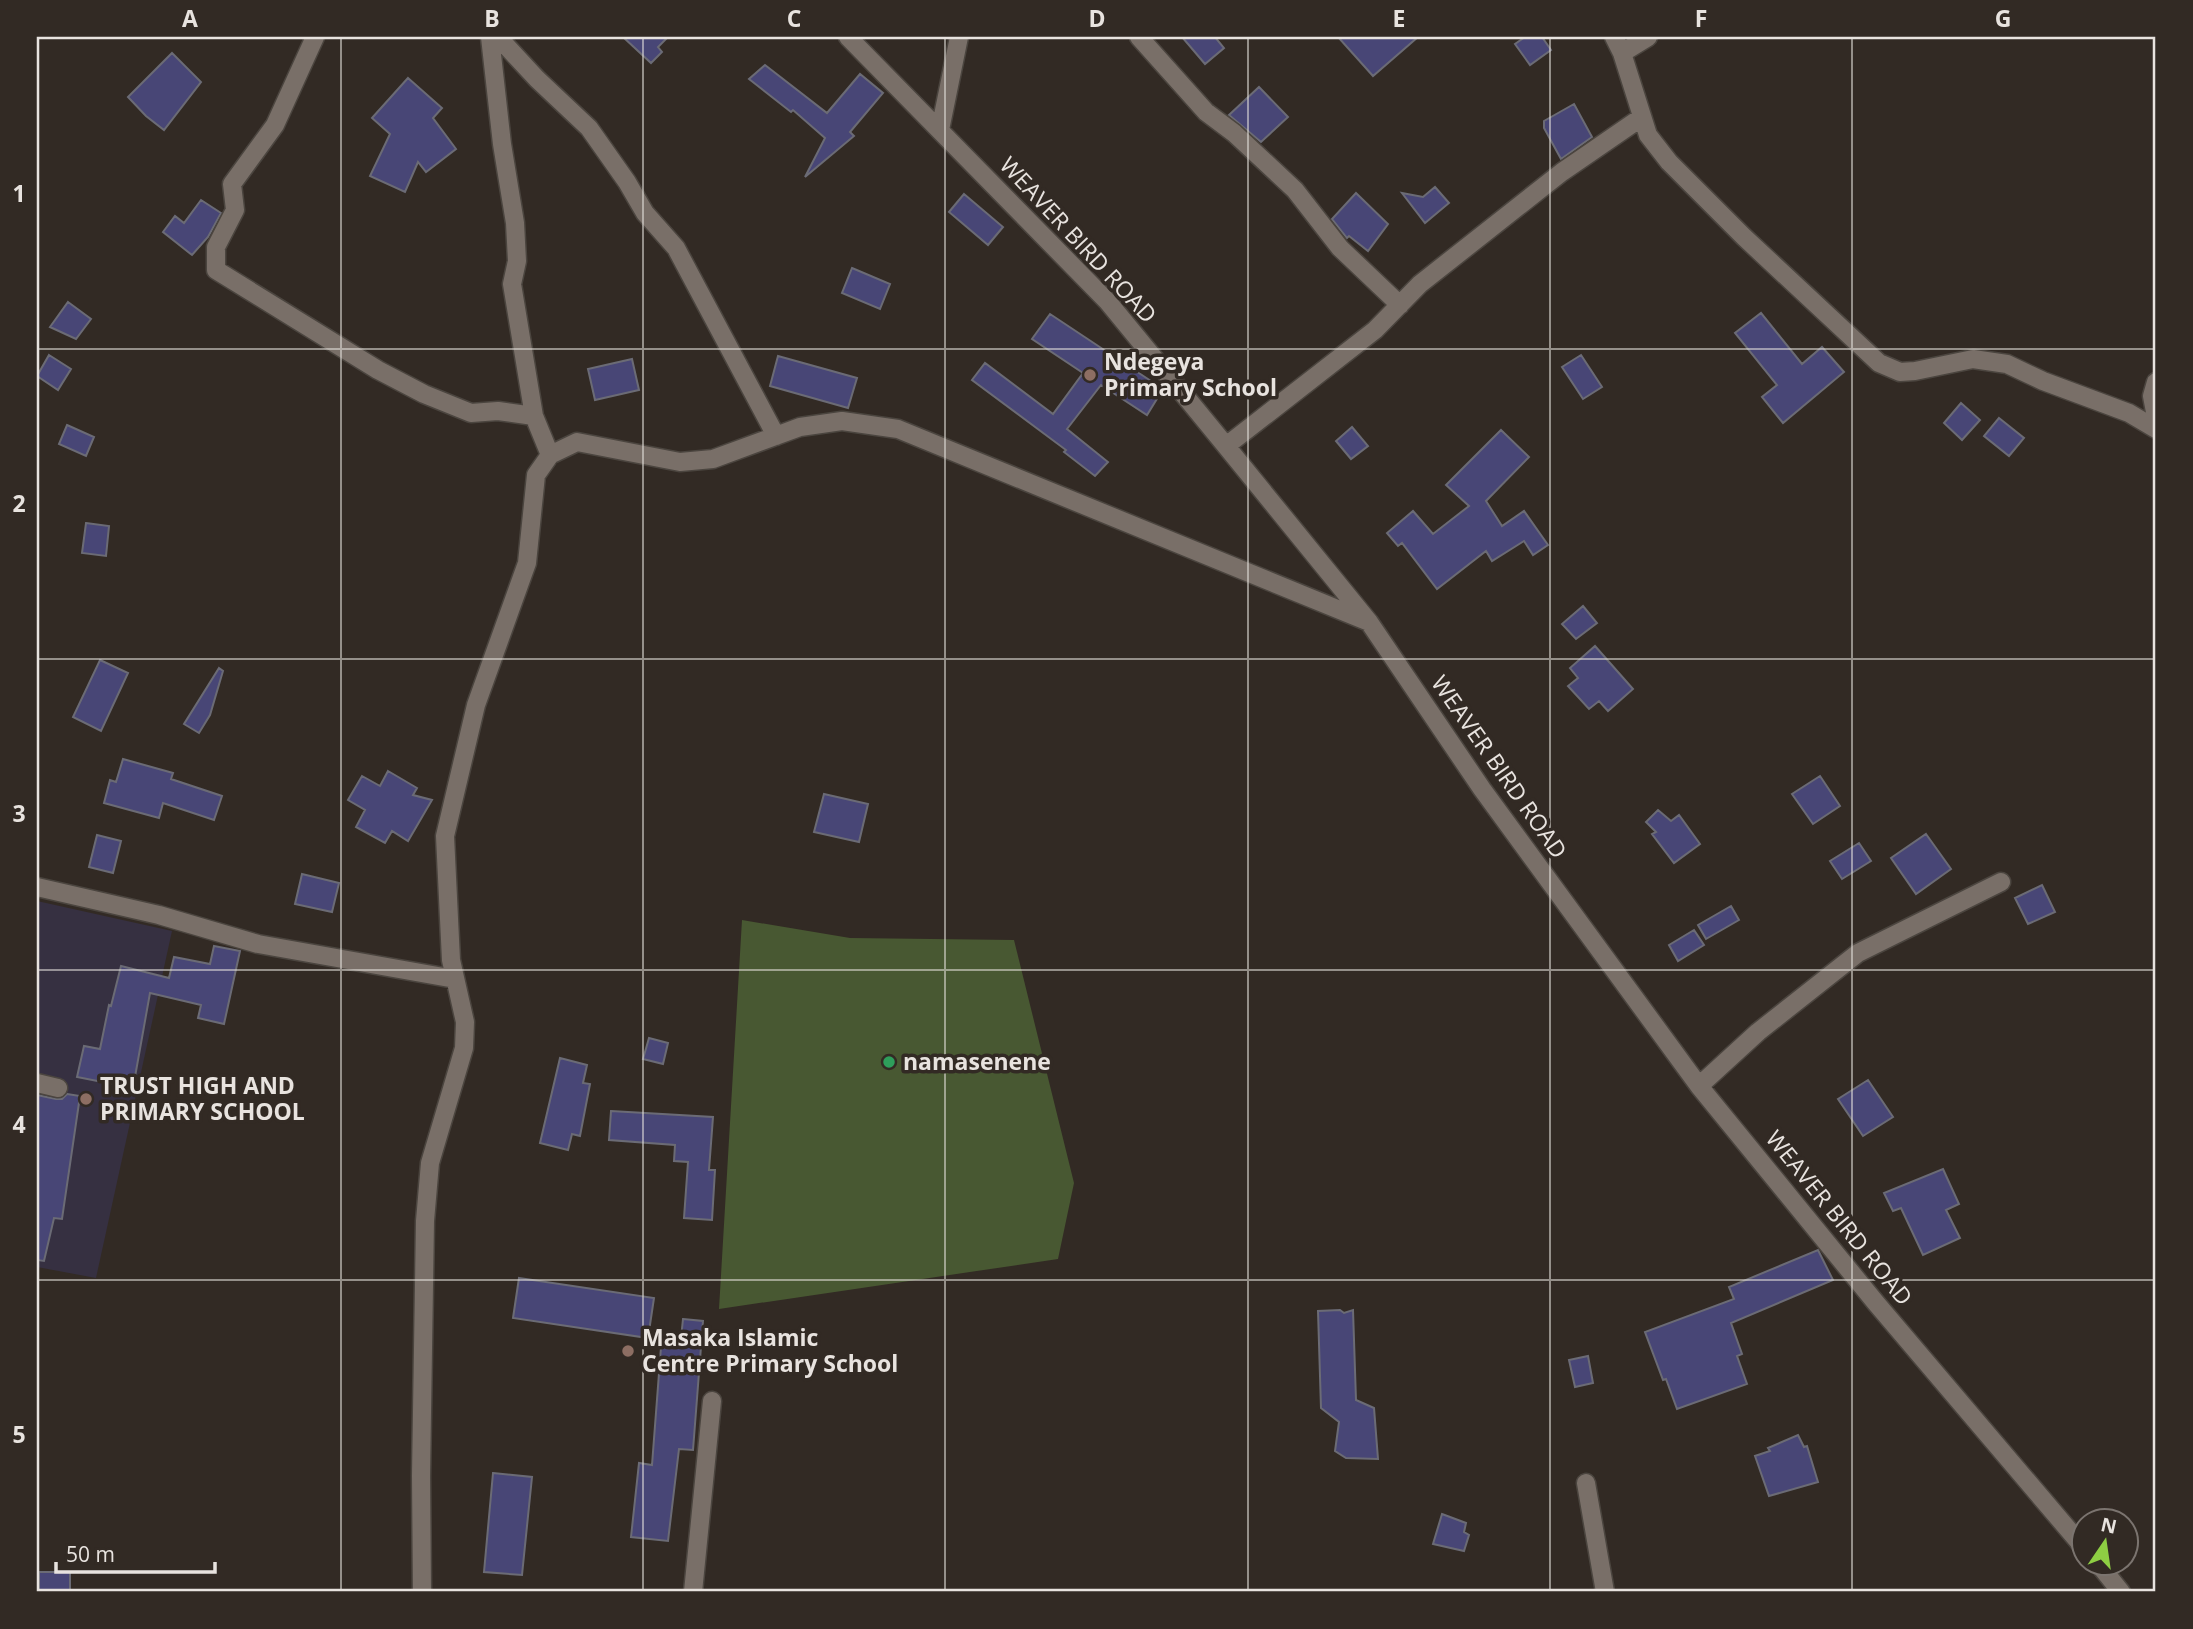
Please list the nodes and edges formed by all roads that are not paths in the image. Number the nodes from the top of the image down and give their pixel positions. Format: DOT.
graph roads {
  1 [pos="315,37"];
  2 [pos="490,37"];
  3 [pos="498,37"];
  4 [pos="848,37"];
  5 [pos="959,37"];
  6 [pos="1139,37"];
  7 [pos="1614,37"];
  8 [pos="1648,37"];
  9 [pos="1622,53"];
  10 [pos="1642,117"];
  11 [pos="940,130"];
  12 [pos="1400,305"];
  13 [pos="2156,382"];
  14 [pos="534,416"];
  15 [pos="2156,417"];
  16 [pos="2156,429"];
  17 [pos="776,436"];
  18 [pos="1226,446"];
  19 [pos="550,455"];
  20 [pos="1369,622"];
  21 [pos="2001,883"];
  22 [pos="37,887"];
  23 [pos="455,979"];
  24 [pos="37,1083"];
  25 [pos="1699,1086"];
  26 [pos="58,1088"];
  27 [pos="712,1401"];
  28 [pos="1586,1483"];
  29 [pos="2070,1532"];
  30 [pos="2108,1576"];
  31 [pos="422,1592"];
  32 [pos="693,1592"];
  33 [pos="1605,1592"];
  34 [pos="2121,1592"];
  1 -- 14 [label="street"];
  2 -- 14 [label="street"];
  3 -- 17 [label="street"];
  4 -- 11 [label="street, WEAVER BIRD ROAD"];
  5 -- 11 [label="street"];
  6 -- 12 [label="street"];
  7 -- 9 [label="street"];
  8 -- 9 [label="street"];
  9 -- 10 [label="street"];
  10 -- 12 [label="street"];
  10 -- 16 [label="street"];
  11 -- 18 [label="street, WEAVER BIRD ROAD"];
  12 -- 18 [label="street"];
  13 -- 15 [label="street"];
  14 -- 19 [label="street"];
  17 -- 19 [label="street"];
  17 -- 20 [label="street"];
  18 -- 20 [label="street, WEAVER BIRD ROAD"];
  19 -- 23 [label="street"];
  20 -- 25 [label="street, WEAVER BIRD ROAD"];
  21 -- 25 [label="street"];
  22 -- 23 [label="street"];
  23 -- 31 [label="street"];
  24 -- 26 [label="street"];
  25 -- 29 [label="street, WEAVER BIRD ROAD"];
  27 -- 32 [label="street"];
  28 -- 33 [label="street"];
  30 -- 34 [label="street"];
}
